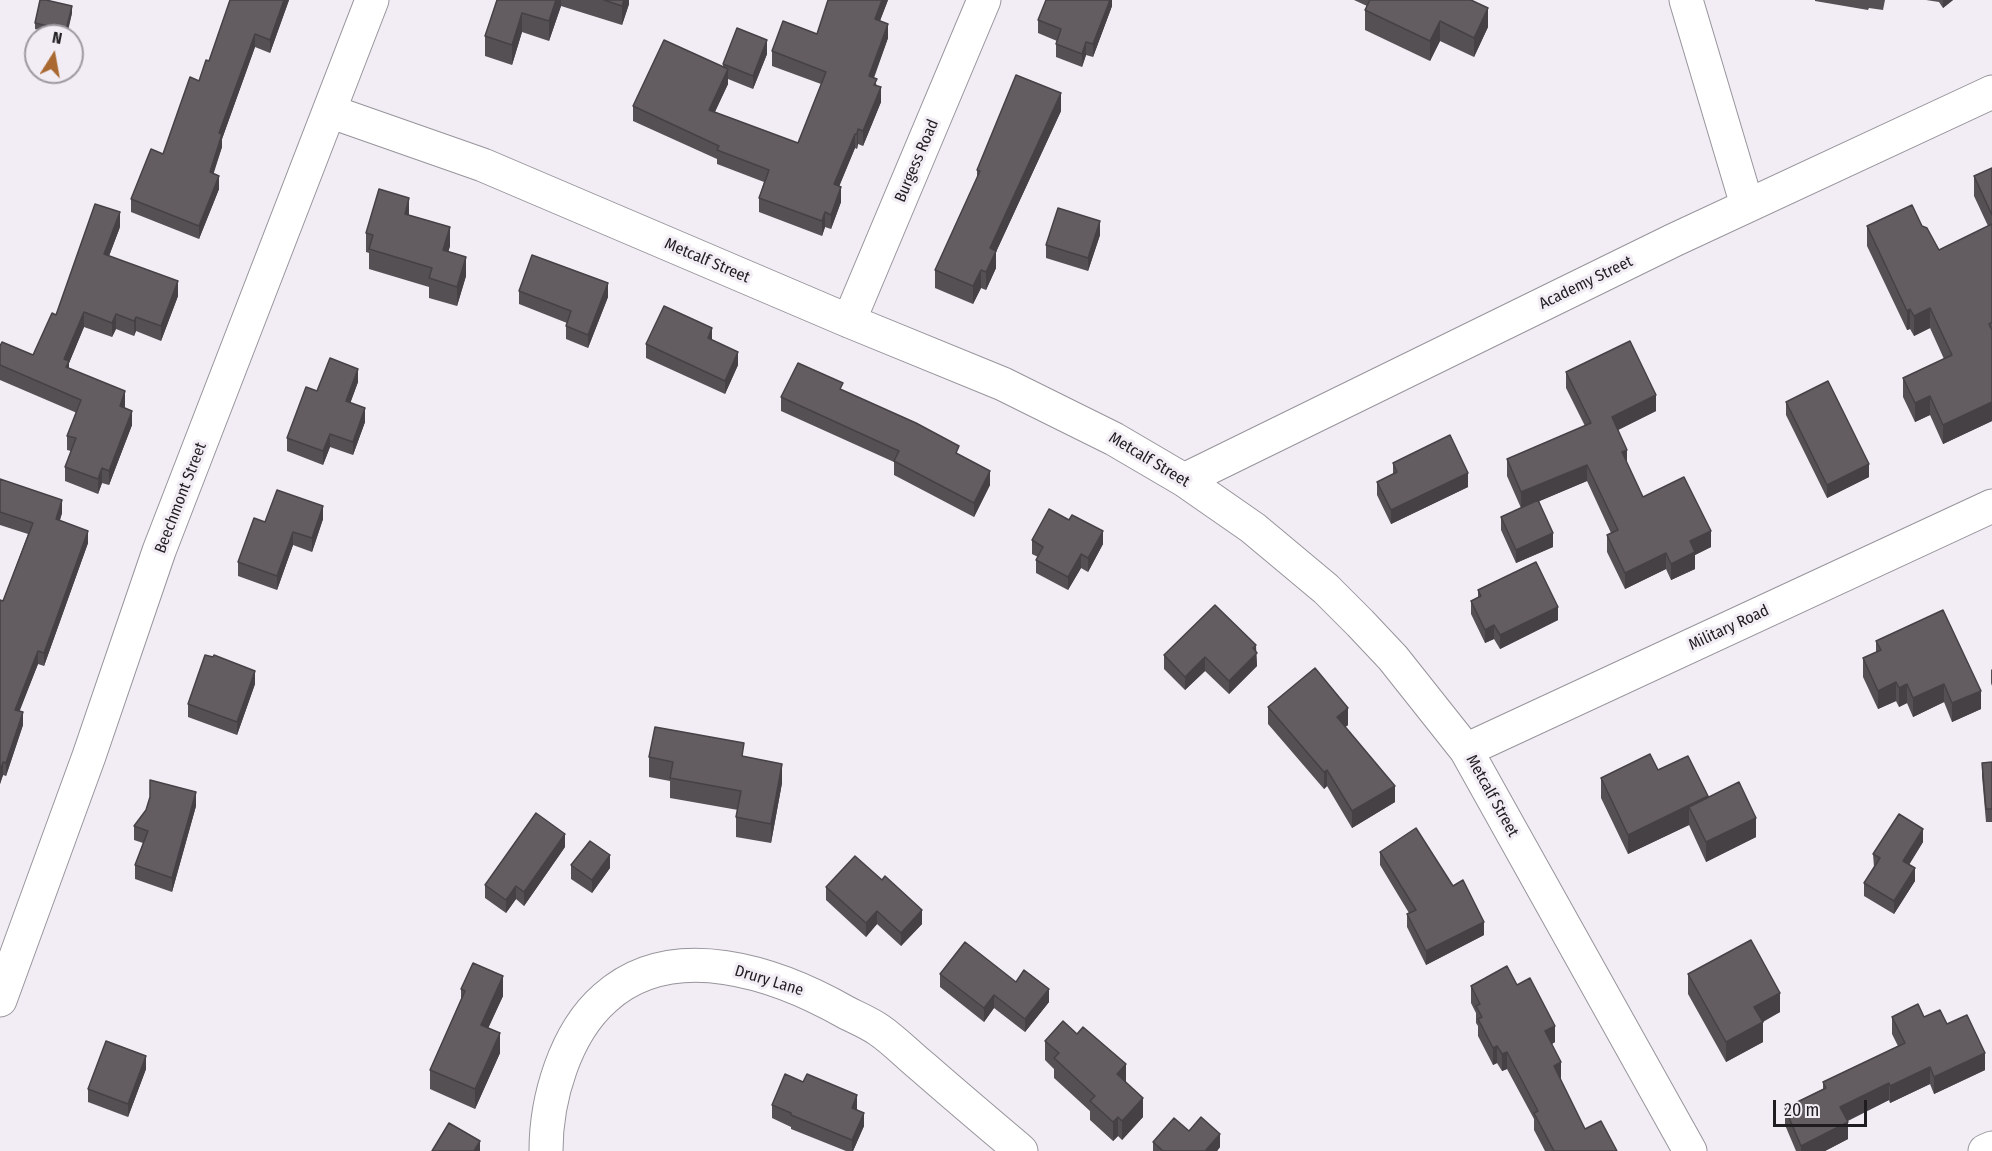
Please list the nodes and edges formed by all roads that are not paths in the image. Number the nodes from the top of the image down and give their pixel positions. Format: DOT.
graph roads {
  1 [pos="372,0"];
  2 [pos="984,0"];
  3 [pos="1686,0"];
  4 [pos="1992,92"];
  5 [pos="329,111"];
  6 [pos="1747,205"];
  7 [pos="849,321"];
  8 [pos="1184,480"];
  9 [pos="1992,506"];
  10 [pos="1466,750"];
  11 [pos="0,1000"];
  12 [pos="1992,1148"];
  13 [pos="546,1151"];
  14 [pos="1021,1151"];
  15 [pos="1690,1151"];
  16 [pos="1985,1151"];
  1 -- 5 [label="street, Beechmont Street"];
  2 -- 7 [label="street, Burgess Road"];
  3 -- 6 [label="street"];
  4 -- 6 [label="street, Academy Street"];
  5 -- 7 [label="street, Metcalf Street"];
  5 -- 11 [label="street, Beechmont Street"];
  6 -- 8 [label="street, Academy Street"];
  7 -- 8 [label="street, Metcalf Street"];
  8 -- 10 [label="street, Metcalf Street"];
  9 -- 10 [label="street, Military Road"];
  10 -- 15 [label="street, Metcalf Street"];
  12 -- 16 [label="street"];
  13 -- 14 [label="street, Drury Lane"];
}
